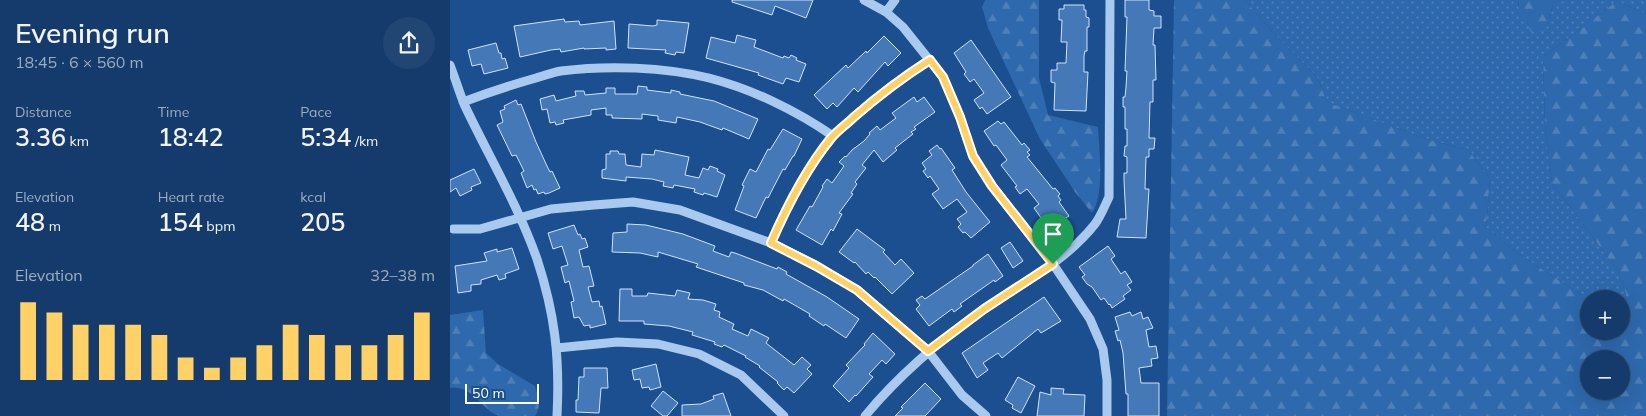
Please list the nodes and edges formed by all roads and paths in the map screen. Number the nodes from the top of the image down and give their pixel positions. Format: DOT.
graph roads {
  1 [pos="864,0"];
  2 [pos="895,0"];
  3 [pos="1110,0"];
  4 [pos="886,12"];
  5 [pos="930,60"];
  6 [pos="450,65"];
  7 [pos="463,102"];
  8 [pos="833,136"];
  9 [pos="520,218"];
  10 [pos="453,229"];
  11 [pos="771,243"];
  12 [pos="1053,264"];
  13 [pos="557,348"];
  14 [pos="928,351"];
  15 [pos="558,416"];
  16 [pos="784,416"];
  17 [pos="865,416"];
  18 [pos="986,416"];
  19 [pos="1107,416"];
  1 -- 4 [label="street"];
  2 -- 4 [label="street"];
  3 -- 12 [label="street"];
  4 -- 5 [label="street"];
  5 -- 8 [label="street"];
  5 -- 12 [label="street"];
  6 -- 7 [label="street"];
  7 -- 8 [label="street"];
  7 -- 9 [label="street"];
  8 -- 11 [label="street"];
  9 -- 10 [label="street"];
  9 -- 11 [label="street"];
  9 -- 13 [label="street"];
  11 -- 14 [label="street"];
  12 -- 14 [label="street"];
  12 -- 19 [label="street"];
  13 -- 15 [label="street"];
  13 -- 16 [label="street"];
  14 -- 17 [label="street"];
  14 -- 18 [label="street"];
}
